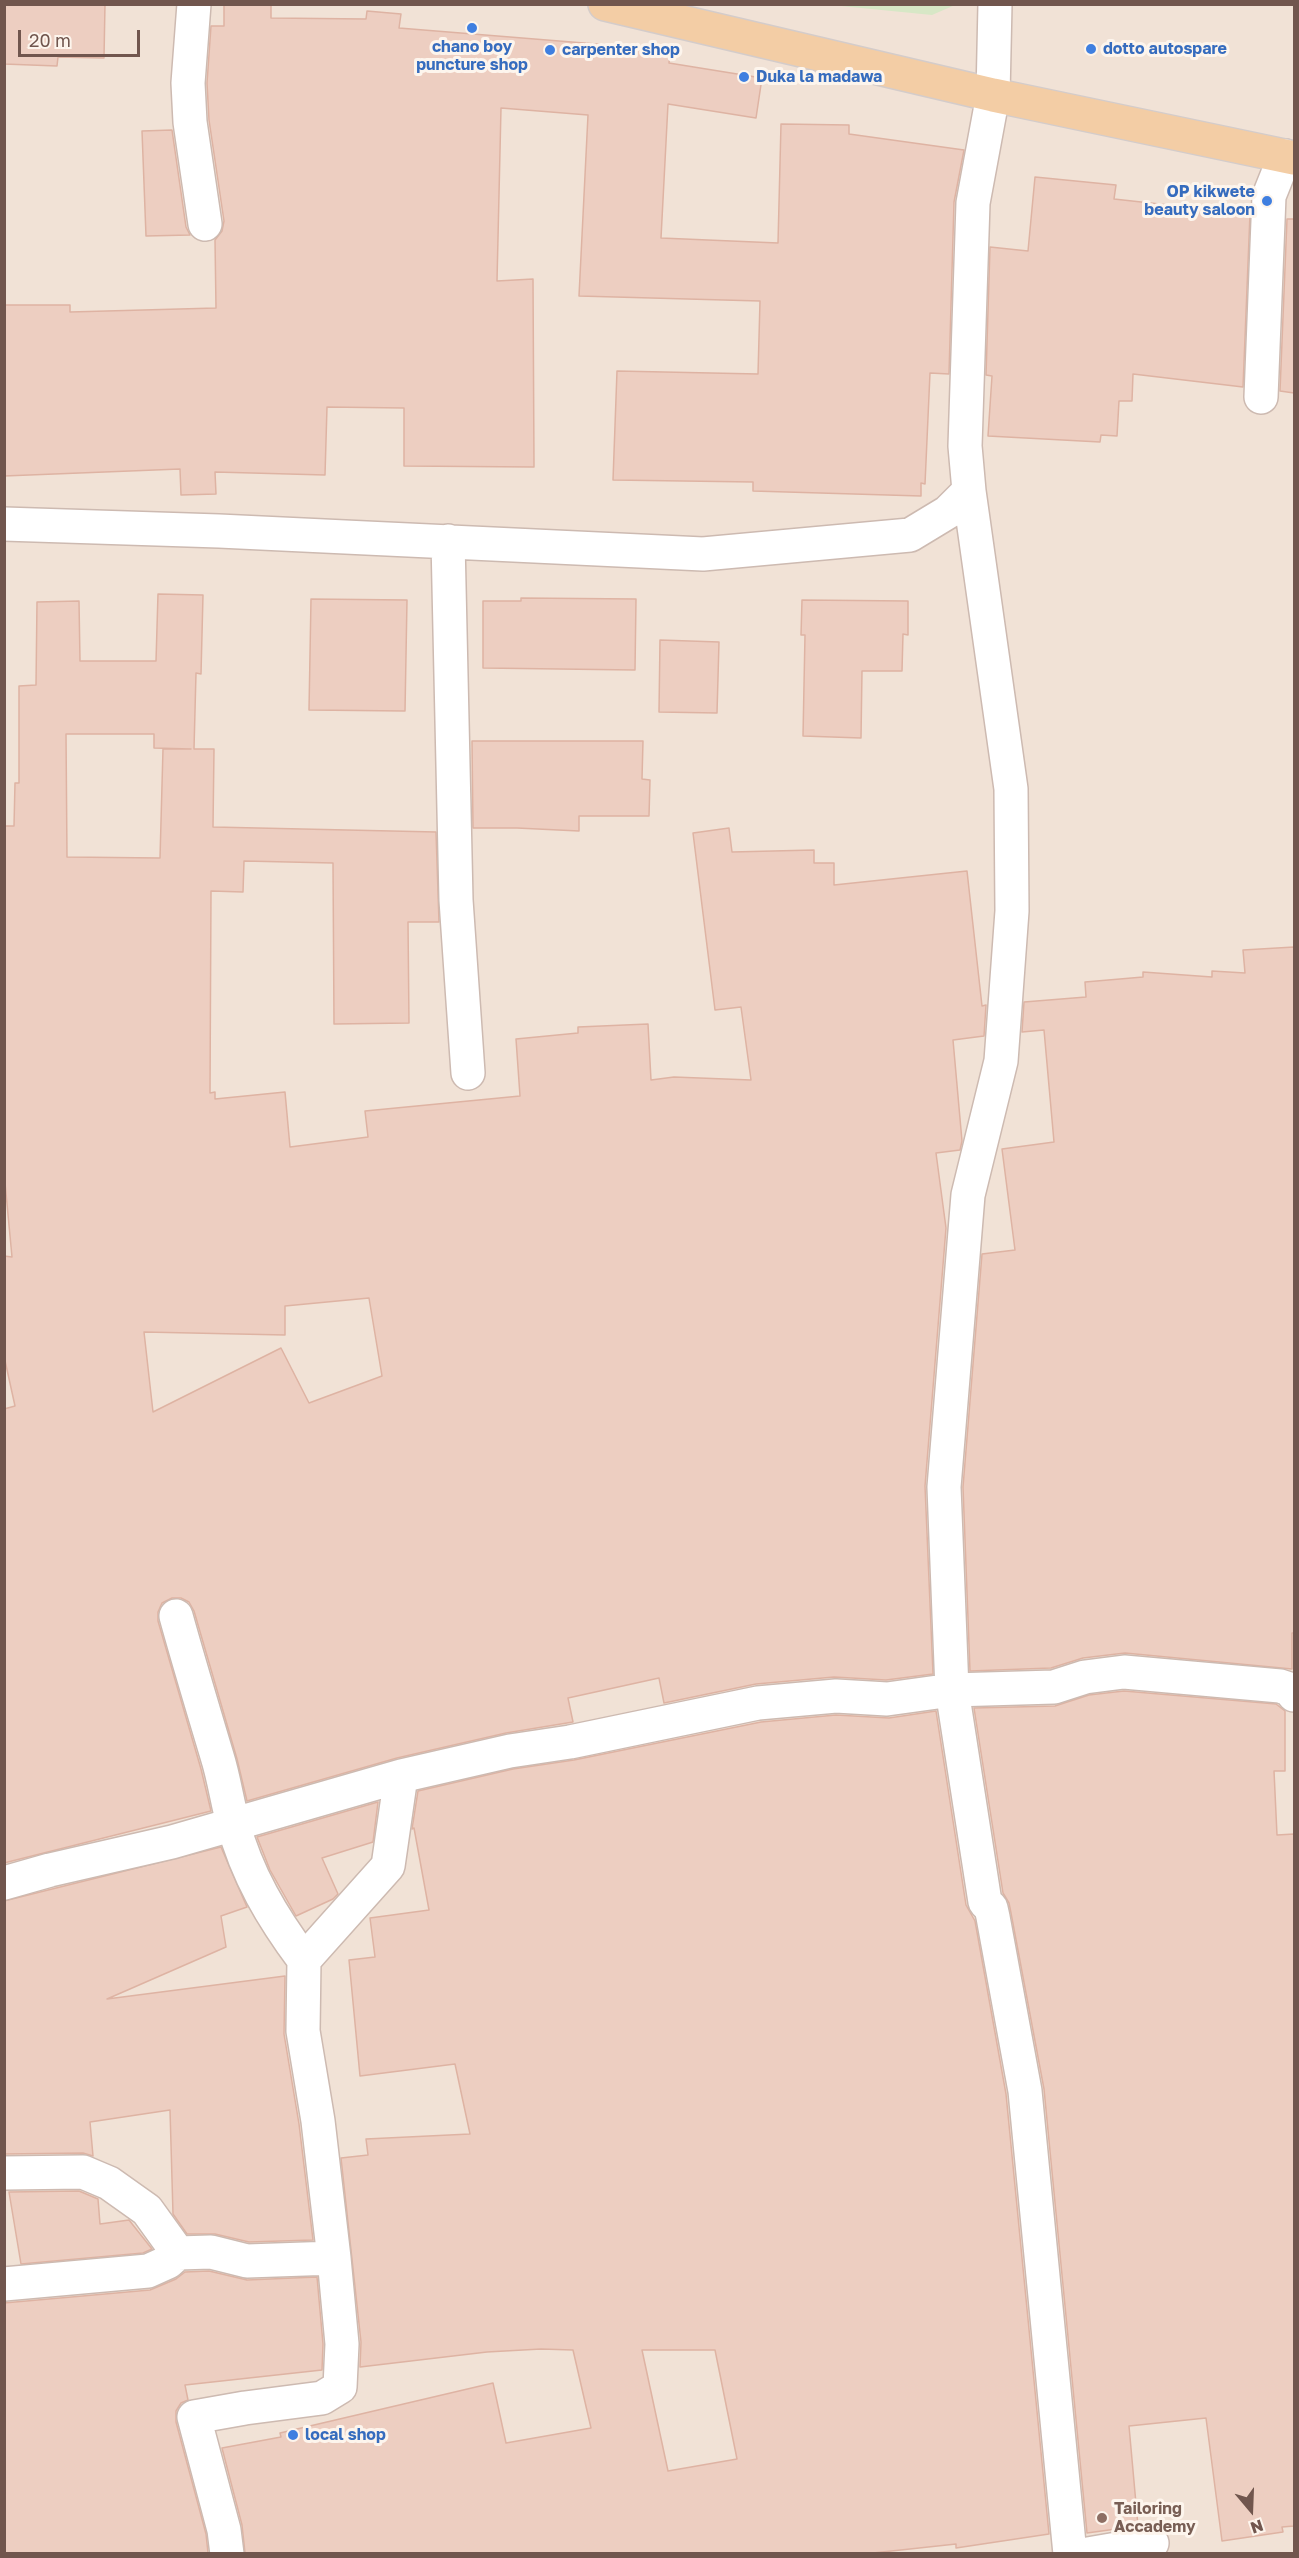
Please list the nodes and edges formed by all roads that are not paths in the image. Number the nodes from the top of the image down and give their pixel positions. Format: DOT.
graph roads {
  1 [pos="194,4"];
  2 [pos="605,4"];
  3 [pos="995,4"];
  4 [pos="993,95"];
  5 [pos="1290,157"];
  6 [pos="205,224"];
  7 [pos="1261,397"];
  8 [pos="969,491"];
  9 [pos="4,524"];
  10 [pos="448,541"];
  11 [pos="468,1073"];
  12 [pos="176,1616"];
  13 [pos="952,1690"];
  14 [pos="1294,1695"];
  15 [pos="401,1776"];
  16 [pos="233,1824"];
  17 [pos="4,1883"];
  18 [pos="304,1960"];
  19 [pos="4,2174"];
  20 [pos="178,2253"];
  21 [pos="334,2258"];
  22 [pos="4,2284"];
  23 [pos="1152,2542"];
  24 [pos="227,2553"];
  25 [pos="1070,2553"];
  26 [pos="1088,2553"];
  1 -- 6 [label="street"];
  2 -- 4 [label="main road"];
  3 -- 4 [label="street"];
  4 -- 5 [label="main road"];
  4 -- 8 [label="street"];
  5 -- 7 [label="street"];
  8 -- 10 [label="street"];
  8 -- 13 [label="street"];
  9 -- 10 [label="street"];
  10 -- 11 [label="street"];
  12 -- 16 [label="street"];
  13 -- 14 [label="street"];
  13 -- 15 [label="street"];
  13 -- 25 [label="street"];
  15 -- 16 [label="street"];
  15 -- 18 [label="street"];
  16 -- 17 [label="street"];
  16 -- 18 [label="street"];
  18 -- 21 [label="street"];
  19 -- 20 [label="street"];
  20 -- 21 [label="street"];
  20 -- 22 [label="street"];
  21 -- 24 [label="street"];
  23 -- 26 [label="street"];
}
